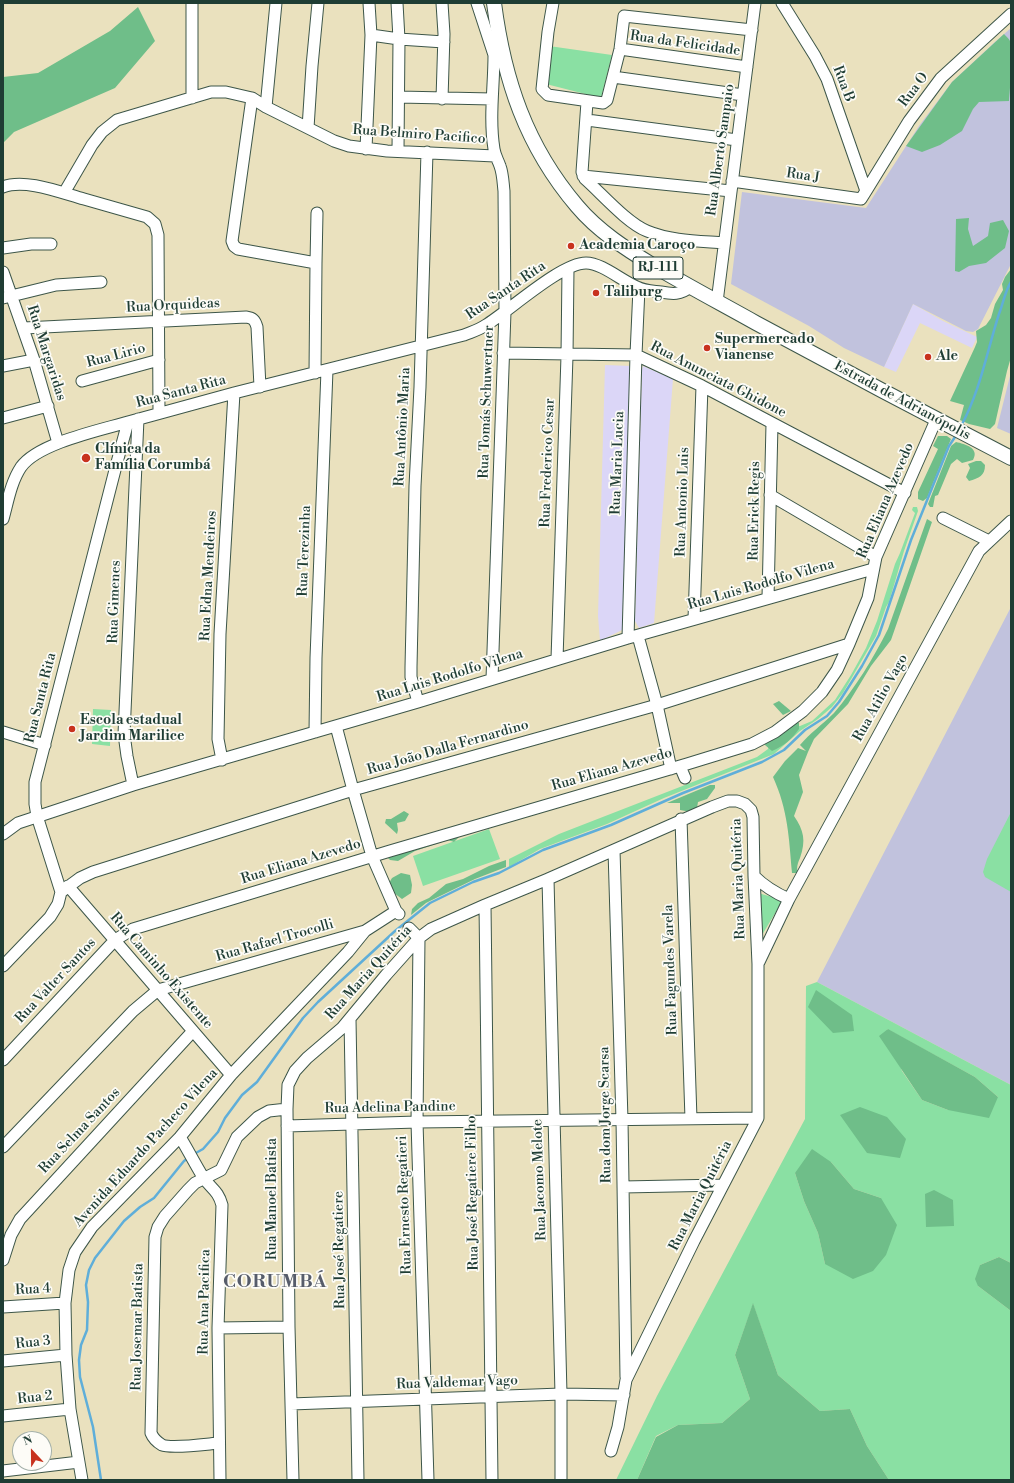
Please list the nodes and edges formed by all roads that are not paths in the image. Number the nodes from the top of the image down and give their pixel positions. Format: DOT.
graph roads {
  1 [pos="192,3"];
  2 [pos="276,3"];
  3 [pos="318,3"];
  4 [pos="369,3"];
  5 [pos="397,3"];
  6 [pos="442,3"];
  7 [pos="477,3"];
  8 [pos="494,3"];
  9 [pos="553,3"];
  10 [pos="755,3"];
  11 [pos="782,3"];
  12 [pos="1011,14"];
  13 [pos="752,30"];
  14 [pos="371,35"];
  15 [pos="399,39"];
  16 [pos="444,42"];
  17 [pos="620,49"];
  18 [pos="498,54"];
  19 [pos="747,67"];
  20 [pos="613,77"];
  21 [pos="743,95"];
  22 [pos="398,97"];
  23 [pos="192,98"];
  24 [pos="252,98"];
  25 [pos="442,99"];
  26 [pos="492,99"];
  27 [pos="587,102"];
  28 [pos="266,107"];
  29 [pos="587,120"];
  30 [pos="308,128"];
  31 [pos="737,140"];
  32 [pos="366,149"];
  33 [pos="398,151"];
  34 [pos="427,152"];
  35 [pos="495,156"];
  36 [pos="583,176"];
  37 [pos="73,177"];
  38 [pos="731,186"];
  39 [pos="864,186"];
  40 [pos="3,187"];
  41 [pos="64,193"];
  42 [pos="79,198"];
  43 [pos="317,212"];
  44 [pos="724,243"];
  45 [pos="51,244"];
  46 [pos="3,248"];
  47 [pos="316,263"];
  48 [pos="568,269"];
  49 [pos="3,272"];
  50 [pos="101,282"];
  51 [pos="690,287"];
  52 [pos="639,288"];
  53 [pos="7,297"];
  54 [pos="717,302"];
  55 [pos="505,312"];
  56 [pos="159,322"];
  57 [pos="24,328"];
  58 [pos="422,346"];
  59 [pos="504,354"];
  60 [pos="567,354"];
  61 [pos="636,355"];
  62 [pos="34,360"];
  63 [pos="159,360"];
  64 [pos="3,366"];
  65 [pos="327,370"];
  66 [pos="315,373"];
  67 [pos="82,381"];
  68 [pos="702,386"];
  69 [pos="260,387"];
  70 [pos="234,393"];
  71 [pos="48,406"];
  72 [pos="159,413"];
  73 [pos="3,418"];
  74 [pos="133,420"];
  75 [pos="940,422"];
  76 [pos="772,424"];
  77 [pos="58,443"];
  78 [pos="1011,458"];
  79 [pos="905,493"];
  80 [pos="770,495"];
  81 [pos="943,518"];
  82 [pos="3,519"];
  83 [pos="1011,521"];
  84 [pos="989,541"];
  85 [pos="876,557"];
  86 [pos="873,569"];
  87 [pos="768,598"];
  88 [pos="694,619"];
  89 [pos="633,637"];
  90 [pos="849,644"];
  91 [pos="557,659"];
  92 [pos="492,679"];
  93 [pos="418,702"];
  94 [pos="658,705"];
  95 [pos="336,726"];
  96 [pos="3,732"];
  97 [pos="315,732"];
  98 [pos="45,745"];
  99 [pos="222,760"];
  100 [pos="676,767"];
  101 [pos="685,778"];
  102 [pos="133,785"];
  103 [pos="353,790"];
  104 [pos="37,816"];
  105 [pos="681,819"];
  106 [pos="3,834"];
  107 [pos="614,850"];
  108 [pos="372,856"];
  109 [pos="754,876"];
  110 [pos="548,879"];
  111 [pos="64,889"];
  112 [pos="789,899"];
  113 [pos="485,905"];
  114 [pos="409,928"];
  115 [pos="365,931"];
  116 [pos="419,938"];
  117 [pos="115,940"];
  118 [pos="758,964"];
  119 [pos="3,966"];
  120 [pos="158,990"];
  121 [pos="350,1019"];
  122 [pos="193,1031"];
  123 [pos="3,1060"];
  124 [pos="231,1075"];
  125 [pos="288,1085"];
  126 [pos="287,1109"];
  127 [pos="758,1118"];
  128 [pos="691,1119"];
  129 [pos="553,1120"];
  130 [pos="622,1120"];
  131 [pos="487,1121"];
  132 [pos="417,1122"];
  133 [pos="352,1124"];
  134 [pos="287,1126"];
  135 [pos="183,1142"];
  136 [pos="3,1147"];
  137 [pos="204,1179"];
  138 [pos="723,1185"];
  139 [pos="623,1187"];
  140 [pos="3,1260"];
  141 [pos="65,1303"];
  142 [pos="3,1307"];
  143 [pos="289,1327"];
  144 [pos="218,1328"];
  145 [pos="66,1355"];
  146 [pos="3,1361"];
  147 [pos="626,1380"];
  148 [pos="561,1394"];
  149 [pos="624,1395"];
  150 [pos="491,1397"];
  151 [pos="426,1399"];
  152 [pos="357,1401"];
  153 [pos="291,1404"];
  154 [pos="70,1409"];
  155 [pos="3,1416"];
  156 [pos="219,1443"];
  157 [pos="610,1451"];
  158 [pos="79,1462"];
  159 [pos="3,1471"];
  160 [pos="82,1480"];
  161 [pos="220,1480"];
  162 [pos="293,1480"];
  163 [pos="358,1480"];
  164 [pos="428,1480"];
  165 [pos="492,1480"];
  166 [pos="561,1480"];
  1 -- 23 [label="street"];
  2 -- 28 [label="street"];
  3 -- 30 [label="street"];
  4 -- 14 [label="street"];
  5 -- 15 [label="street"];
  6 -- 16 [label="street"];
  7 -- 18 [label="street, Rua Tomás Schuwertner"];
  8 -- 18 [label="main road, Estrada de Adrianópolis / RJ-111"];
  9 -- 27 [label="street"];
  10 -- 13 [label="street, Rua Alberto Sampaio"];
  11 -- 39 [label="street, Rua B"];
  12 -- 39 [label="street, Rua O"];
  13 -- 17 [label="street"];
  13 -- 19 [label="street, Rua Alberto Sampaio"];
  14 -- 15 [label="street"];
  14 -- 32 [label="street"];
  15 -- 16 [label="street"];
  15 -- 22 [label="street"];
  16 -- 25 [label="street"];
  17 -- 19 [label="street, Rua da Felicidade"];
  17 -- 20 [label="street"];
  18 -- 26 [label="street, Rua Tomás Schuwertner"];
  18 -- 51 [label="main road, Estrada de Adrianópolis / RJ-111"];
  19 -- 21 [label="street, Rua Alberto Sampaio"];
  20 -- 21 [label="street"];
  20 -- 27 [label="street"];
  21 -- 31 [label="street, Rua Alberto Sampaio"];
  22 -- 25 [label="street"];
  22 -- 33 [label="street"];
  23 -- 24 [label="street, Rua Belmiro Pacifico"];
  23 -- 37 [label="street, Rua Belmiro Pacifico"];
  24 -- 28 [label="street, Rua Belmiro Pacifico"];
  24 -- 47 [label="street"];
  25 -- 26 [label="street"];
  26 -- 35 [label="street, Rua Tomás Schuwertner"];
  27 -- 29 [label="street"];
  28 -- 30 [label="street, Rua Belmiro Pacifico"];
  29 -- 31 [label="street"];
  29 -- 36 [label="street"];
  30 -- 32 [label="street, Rua Belmiro Pacifico"];
  31 -- 38 [label="street, Rua Alberto Sampaio"];
  32 -- 33 [label="street, Rua Belmiro Pacifico"];
  33 -- 34 [label="street, Rua Belmiro Pacifico"];
  34 -- 35 [label="street, Rua Belmiro Pacifico"];
  34 -- 58 [label="street, Rua Antônio Maria"];
  35 -- 55 [label="street, Rua Tomás Schuwertner"];
  36 -- 38 [label="street"];
  36 -- 44 [label="street"];
  37 -- 41 [label="street, Rua Belmiro Pacifico"];
  37 -- 42 [label="street"];
  38 -- 39 [label="street, Rua J"];
  38 -- 44 [label="street, Rua Alberto Sampaio"];
  40 -- 41 [label="street"];
  41 -- 42 [label="street"];
  42 -- 56 [label="street"];
  43 -- 47 [label="street"];
  44 -- 54 [label="street, Rua Alberto Sampaio"];
  45 -- 46 [label="street"];
  47 -- 66 [label="street"];
  48 -- 52 [label="street, Rua Santa Rita"];
  48 -- 55 [label="street, Rua Santa Rita"];
  48 -- 60 [label="street, Rua Frederico Cesar"];
  49 -- 53 [label="street, Rua Margaridas"];
  50 -- 53 [label="street"];
  51 -- 52 [label="street, Rua Santa Rita"];
  51 -- 54 [label="main road, Estrada de Adrianópolis / RJ-111"];
  52 -- 61 [label="street, Rua Maria Lucia"];
  53 -- 57 [label="street, Rua Margaridas"];
  54 -- 75 [label="main road, Estrada de Adrianópolis / RJ-111"];
  55 -- 58 [label="street, Rua Santa Rita"];
  55 -- 59 [label="street, Rua Tomás Schuwertner"];
  56 -- 57 [label="street, Rua Orquideas"];
  56 -- 63 [label="street"];
  56 -- 69 [label="street, Rua Orquideas"];
  57 -- 62 [label="street, Rua Margaridas"];
  58 -- 65 [label="street, Rua Santa Rita"];
  58 -- 93 [label="street, Rua Antônio Maria"];
  59 -- 60 [label="street, Rua Anunciata Ghidone"];
  59 -- 92 [label="street, Rua Tomás Schuwertner"];
  60 -- 61 [label="street, Rua Anunciata Ghidone"];
  60 -- 91 [label="street, Rua Frederico Cesar"];
  61 -- 68 [label="street, Rua Anunciata Ghidone"];
  61 -- 89 [label="street, Rua Maria Lucia"];
  62 -- 64 [label="street"];
  62 -- 71 [label="street, Rua Margaridas"];
  63 -- 67 [label="street, Rua Lirio"];
  63 -- 72 [label="street"];
  65 -- 66 [label="street, Rua Santa Rita"];
  65 -- 97 [label="street, Rua Terezinha"];
  66 -- 69 [label="street, Rua Santa Rita"];
  68 -- 76 [label="street, Rua Anunciata Ghidone"];
  68 -- 88 [label="street, Rua Antonio Luis"];
  69 -- 70 [label="street, Rua Santa Rita"];
  70 -- 72 [label="street, Rua Santa Rita"];
  70 -- 99 [label="street, Rua Edna Mendeiros"];
  71 -- 73 [label="street"];
  71 -- 77 [label="street, Rua Margaridas"];
  72 -- 74 [label="street, Rua Santa Rita"];
  74 -- 77 [label="street"];
  74 -- 98 [label="street, Rua Santa Rita"];
  74 -- 102 [label="street, Rua Gimenes"];
  75 -- 78 [label="main road, Estrada de Adrianópolis / RJ-111"];
  75 -- 79 [label="street, Rua Eliana Azevedo"];
  76 -- 79 [label="street, Rua Anunciata Ghidone"];
  76 -- 80 [label="street, Rua Erick Regis"];
  77 -- 82 [label="street"];
  79 -- 85 [label="street, Rua Eliana Azevedo"];
  80 -- 85 [label="street"];
  80 -- 87 [label="street, Rua Erick Regis"];
  81 -- 84 [label="street"];
  83 -- 84 [label="street, Rua Atilio Vago"];
  84 -- 112 [label="street, Rua Atilio Vago"];
  85 -- 86 [label="street, Rua Eliana Azevedo"];
  86 -- 87 [label="street, Rua Luis Rodolfo Vilena"];
  86 -- 90 [label="street, Rua Eliana Azevedo"];
  87 -- 88 [label="street, Rua Luis Rodolfo Vilena"];
  88 -- 89 [label="street, Rua Luis Rodolfo Vilena"];
  89 -- 91 [label="street, Rua Luis Rodolfo Vilena"];
  89 -- 94 [label="street, Rua Maria Lucia"];
  90 -- 94 [label="street, Rua João Dalla Fernardino"];
  90 -- 100 [label="street, Rua Eliana Azevedo"];
  91 -- 92 [label="street, Rua Luis Rodolfo Vilena"];
  92 -- 93 [label="street, Rua Luis Rodolfo Vilena"];
  93 -- 95 [label="street, Rua Luis Rodolfo Vilena"];
  94 -- 100 [label="street, Rua Maria Lucia"];
  94 -- 103 [label="street, Rua João Dalla Fernardino"];
  95 -- 97 [label="street, Rua Luis Rodolfo Vilena"];
  95 -- 103 [label="street"];
  96 -- 98 [label="street"];
  97 -- 99 [label="street, Rua Luis Rodolfo Vilena"];
  98 -- 104 [label="street, Rua Santa Rita"];
  99 -- 102 [label="street, Rua Luis Rodolfo Vilena"];
  100 -- 101 [label="street, Rua Maria Lucia"];
  100 -- 108 [label="street, Rua Eliana Azevedo"];
  102 -- 104 [label="street, Rua Luis Rodolfo Vilena"];
  103 -- 108 [label="street"];
  103 -- 111 [label="street, Rua João Dalla Fernardino"];
  104 -- 106 [label="street, Rua Luis Rodolfo Vilena"];
  104 -- 111 [label="street, Rua Santa Rita"];
  105 -- 107 [label="street, Rua Maria Quitéria"];
  105 -- 109 [label="street, Rua Maria Quitéria"];
  105 -- 128 [label="street, Rua Fagundes Varela"];
  107 -- 110 [label="street, Rua Maria Quitéria"];
  107 -- 130 [label="street, Rua dom Jorge Scarsa"];
  108 -- 115 [label="street, Rua Rafael Trocolli"];
  108 -- 117 [label="street, Rua Eliana Azevedo"];
  109 -- 112 [label="street"];
  109 -- 118 [label="street, Rua Maria Quitéria"];
  110 -- 113 [label="street, Rua Maria Quitéria"];
  110 -- 129 [label="street, Rua Jacomo Melote"];
  111 -- 117 [label="street, Rua Caminho Existente"];
  111 -- 119 [label="street"];
  112 -- 118 [label="street, Rua Atilio Vago"];
  113 -- 116 [label="street, Rua Maria Quitéria"];
  113 -- 131 [label="street, Rua José Regatiere Filho"];
  114 -- 116 [label="street"];
  115 -- 120 [label="street, Rua Rafael Trocolli"];
  115 -- 124 [label="street, Avenida Eduardo Pacheco Vilena"];
  116 -- 121 [label="street, Rua Maria Quitéria"];
  116 -- 132 [label="street, Rua Ernesto Regatieri"];
  117 -- 120 [label="street, Rua Caminho Existente"];
  117 -- 123 [label="street, Rua Valter Santos"];
  118 -- 127 [label="street, Rua Maria Quitéria"];
  120 -- 122 [label="street, Rua Caminho Existente"];
  120 -- 136 [label="street"];
  121 -- 125 [label="street, Rua Maria Quitéria"];
  121 -- 133 [label="street, Rua José Regatiere"];
  122 -- 124 [label="street, Rua Caminho Existente"];
  122 -- 140 [label="street, Rua Selma Santos"];
  124 -- 135 [label="street, Avenida Eduardo Pacheco Vilena"];
  125 -- 126 [label="street, Rua Manoel Batista"];
  126 -- 134 [label="street, Rua Manoel Batista"];
  126 -- 137 [label="street, Rua Josemar Batista"];
  127 -- 128 [label="street, Rua Adelina Pandine"];
  127 -- 138 [label="street, Rua Maria Quitéria"];
  128 -- 130 [label="street, Rua Adelina Pandine"];
  129 -- 130 [label="street, Rua Adelina Pandine"];
  129 -- 131 [label="street, Rua Adelina Pandine"];
  129 -- 148 [label="street, Rua Jacomo Melote"];
  130 -- 139 [label="street, Rua dom Jorge Scarsa"];
  131 -- 132 [label="street, Rua Adelina Pandine"];
  131 -- 150 [label="street, Rua José Regatiere Filho"];
  132 -- 133 [label="street, Rua Adelina Pandine"];
  132 -- 151 [label="street, Rua Ernesto Regatieri"];
  133 -- 134 [label="street, Rua Adelina Pandine"];
  133 -- 152 [label="street, Rua José Regatiere"];
  134 -- 143 [label="street, Rua Manoel Batista"];
  135 -- 137 [label="street, Rua Ana Pacifica"];
  135 -- 141 [label="street, Avenida Eduardo Pacheco Vilena"];
  137 -- 144 [label="street, Rua Ana Pacifica"];
  137 -- 156 [label="street, Rua Josemar Batista"];
  138 -- 139 [label="street"];
  138 -- 147 [label="street, Rua Maria Quitéria"];
  139 -- 147 [label="street, Rua dom Jorge Scarsa"];
  141 -- 142 [label="street, Rua 4"];
  141 -- 145 [label="street, Avenida Eduardo Pacheco Vilena"];
  143 -- 144 [label="street"];
  143 -- 153 [label="street, Rua Manoel Batista"];
  144 -- 156 [label="street, Rua Ana Pacifica"];
  145 -- 146 [label="street, Rua 3"];
  145 -- 154 [label="street, Avenida Eduardo Pacheco Vilena"];
  147 -- 149 [label="street, Rua Maria Quitéria"];
  148 -- 149 [label="street, Rua Valdemar Vago"];
  148 -- 150 [label="street, Rua Valdemar Vago"];
  148 -- 166 [label="street, Rua Jacomo Melote"];
  149 -- 157 [label="street, Rua Maria Quitéria"];
  150 -- 151 [label="street, Rua Valdemar Vago"];
  150 -- 165 [label="street, Rua José Regatiere Filho"];
  151 -- 152 [label="street, Rua Valdemar Vago"];
  151 -- 164 [label="street, Rua Ernesto Regatieri"];
  152 -- 153 [label="street, Rua Valdemar Vago"];
  152 -- 163 [label="street, Rua José Regatiere"];
  153 -- 162 [label="street, Rua Manoel Batista"];
  154 -- 155 [label="street, Rua 2"];
  154 -- 158 [label="street, Avenida Eduardo Pacheco Vilena"];
  156 -- 161 [label="street, Rua Ana Pacifica"];
  158 -- 159 [label="street"];
  158 -- 160 [label="street, Avenida Eduardo Pacheco Vilena"];
}
